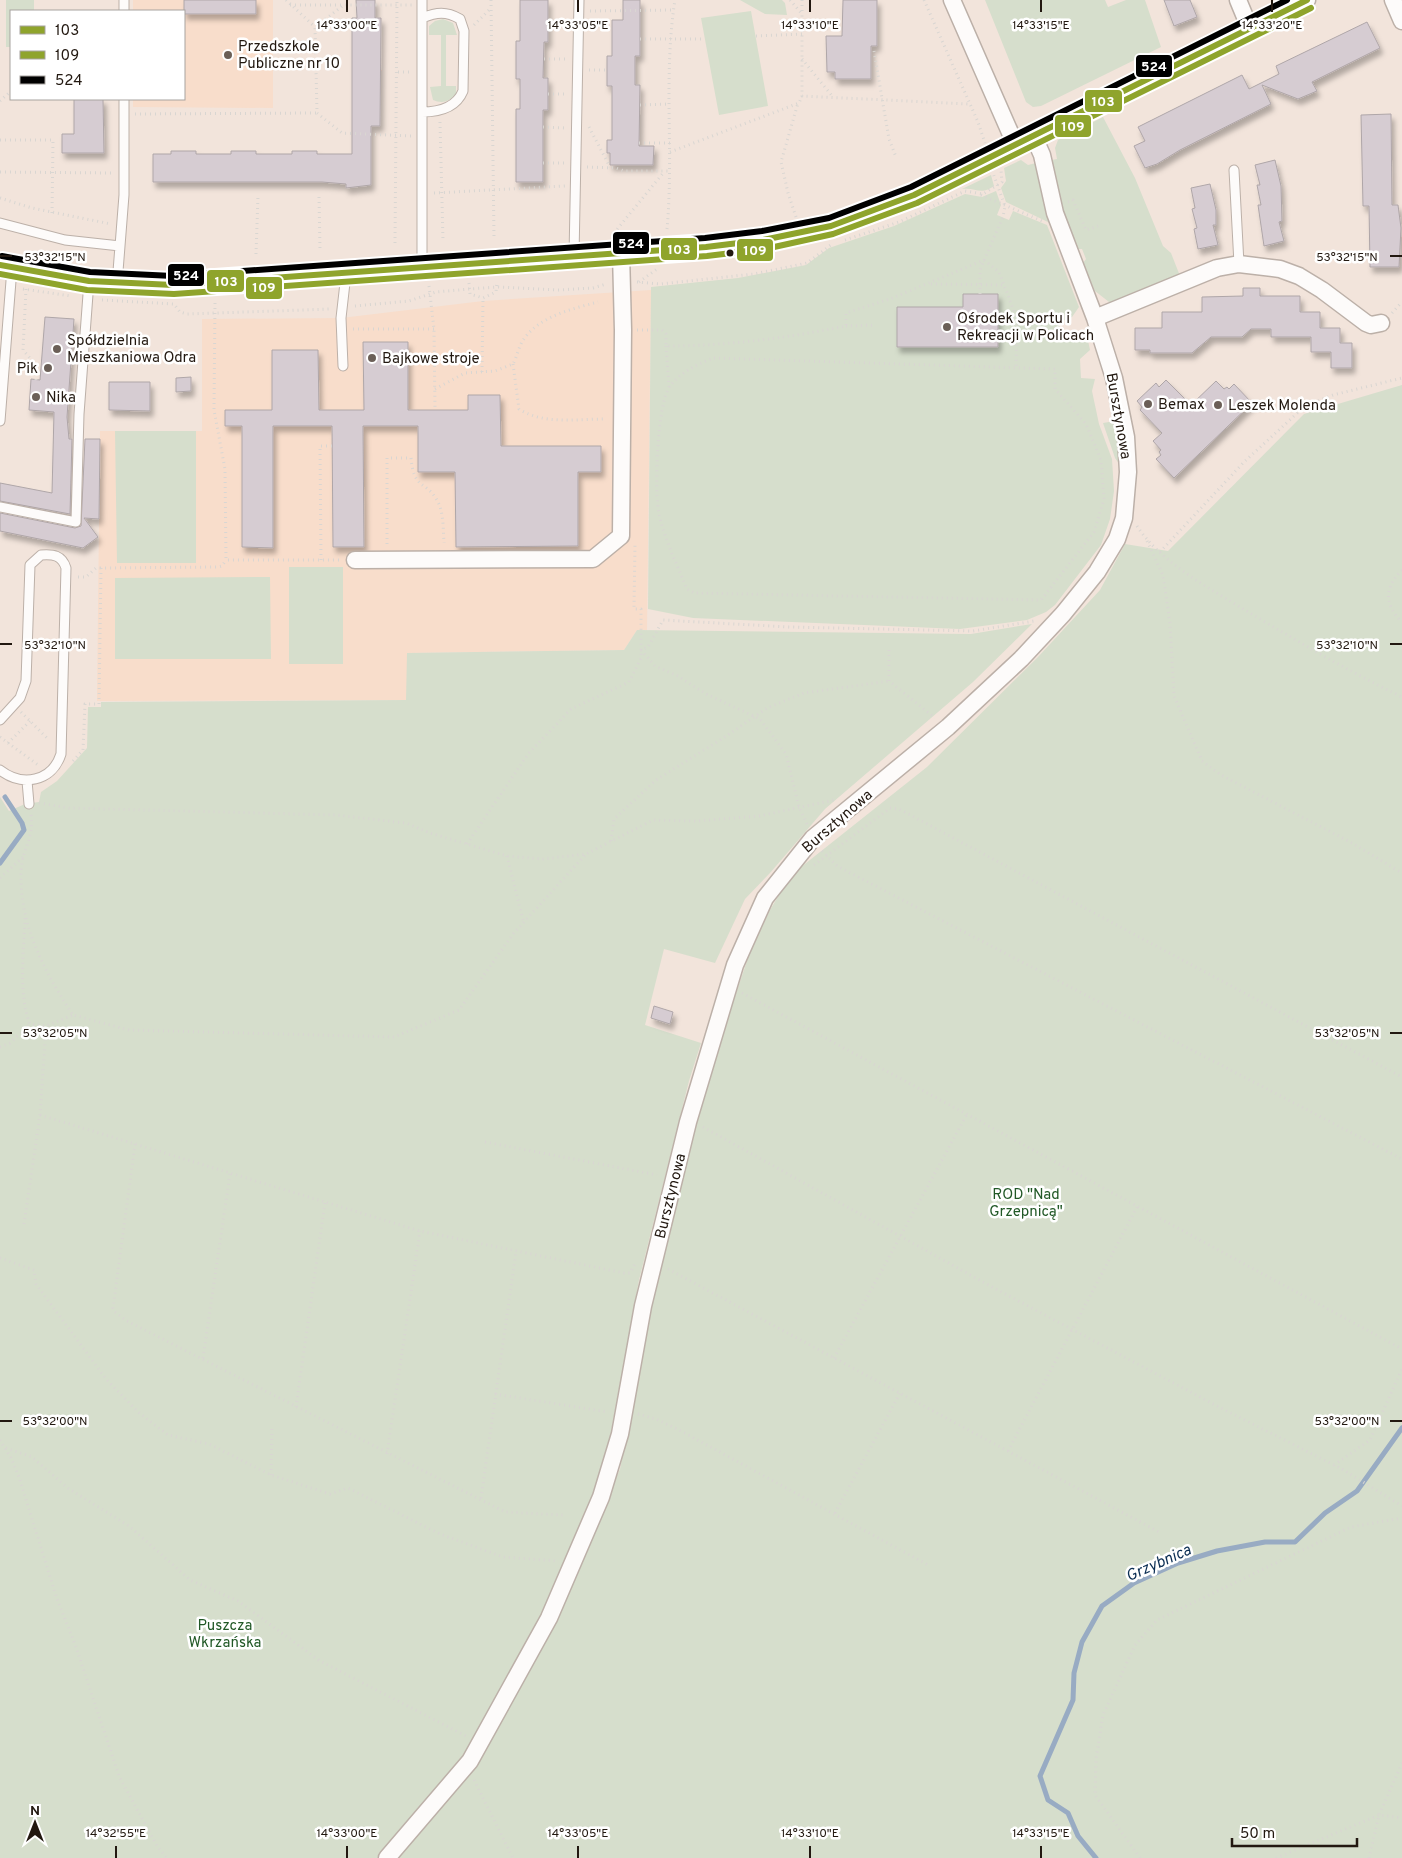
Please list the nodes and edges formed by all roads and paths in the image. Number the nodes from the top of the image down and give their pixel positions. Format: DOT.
graph roads {
  1 [pos="286,0"];
  2 [pos="397,0"];
  3 [pos="491,0"];
  4 [pos="579,0"];
  5 [pos="675,0"];
  6 [pos="790,0"];
  7 [pos="802,0"];
  8 [pos="924,0"];
  9 [pos="952,0"];
  10 [pos="1238,0"];
  11 [pos="1307,0"];
  12 [pos="1393,0"];
  13 [pos="422,2"];
  14 [pos="290,5"];
  15 [pos="344,5"];
  16 [pos="398,5"];
  17 [pos="492,8"];
  18 [pos="673,10"];
  19 [pos="579,11"];
  20 [pos="802,14"];
  21 [pos="422,18"];
  22 [pos="1402,21"];
  23 [pos="548,23"];
  24 [pos="579,24"];
  25 [pos="315,27"];
  26 [pos="802,28"];
  27 [pos="840,29"];
  28 [pos="1250,29"];
  29 [pos="802,34"];
  30 [pos="464,35"];
  31 [pos="756,36"];
  32 [pos="640,39"];
  33 [pos="670,39"];
  34 [pos="705,39"];
  35 [pos="874,51"];
  36 [pos="544,59"];
  37 [pos="578,59"];
  38 [pos="802,59"];
  39 [pos="578,70"];
  40 [pos="607,70"];
  41 [pos="10,92"];
  42 [pos="802,96"];
  43 [pos="833,97"];
  44 [pos="124,100"];
  45 [pos="882,100"];
  46 [pos="0,101"];
  47 [pos="799,102"];
  48 [pos="577,104"];
  49 [pos="669,104"];
  50 [pos="969,104"];
  51 [pos="640,105"];
  52 [pos="440,110"];
  53 [pos="422,112"];
  54 [pos="317,113"];
  55 [pos="124,114"];
  56 [pos="543,127"];
  57 [pos="577,128"];
  58 [pos="396,136"];
  59 [pos="422,136"];
  60 [pos="1034,137"];
  61 [pos="0,140"];
  62 [pos="640,143"];
  63 [pos="670,143"];
  64 [pos="1016,146"];
  65 [pos="670,152"];
  66 [pos="896,157"];
  67 [pos="543,163"];
  68 [pos="992,163"];
  69 [pos="576,165"];
  70 [pos="610,167"];
  71 [pos="1234,170"];
  72 [pos="664,171"];
  73 [pos="670,171"];
  74 [pos="0,172"];
  75 [pos="53,173"];
  76 [pos="124,173"];
  77 [pos="576,186"];
  78 [pos="957,187"];
  79 [pos="494,189"];
  80 [pos="442,191"];
  81 [pos="258,196"];
  82 [pos="422,196"];
  83 [pos="319,197"];
  84 [pos="0,198"];
  85 [pos="1075,203"];
  86 [pos="1005,206"];
  87 [pos="52,213"];
  88 [pos="797,221"];
  89 [pos="0,222"];
  90 [pos="1049,224"];
  91 [pos="1098,226"];
  92 [pos="122,227"];
  93 [pos="667,229"];
  94 [pos="614,233"];
  95 [pos="494,238"];
  96 [pos="443,241"];
  97 [pos="395,243"];
  98 [pos="120,246"];
  99 [pos="320,249"];
  100 [pos="621,253"];
  101 [pos="256,254"];
  102 [pos="574,256"];
  103 [pos="984,260"];
  104 [pos="1239,264"];
  105 [pos="6,267"];
  106 [pos="422,268"];
  107 [pos="657,269"];
  108 [pos="346,274"];
  109 [pos="89,281"];
  110 [pos="497,281"];
  111 [pos="469,283"];
  112 [pos="117,284"];
  113 [pos="928,284"];
  114 [pos="980,285"];
  115 [pos="1005,285"];
  116 [pos="429,286"];
  117 [pos="26,289"];
  118 [pos="623,290"];
  119 [pos="980,294"];
  120 [pos="483,298"];
  121 [pos="598,302"];
  122 [pos="215,303"];
  123 [pos="1095,318"];
  124 [pos="1381,323"];
  125 [pos="876,325"];
  126 [pos="846,326"];
  127 [pos="434,329"];
  128 [pos="342,330"];
  129 [pos="623,330"];
  130 [pos="666,346"];
  131 [pos="513,364"];
  132 [pos="343,366"];
  133 [pos="1016,368"];
  134 [pos="482,372"];
  135 [pos="1402,378"];
  136 [pos="36,380"];
  137 [pos="669,387"];
  138 [pos="435,389"];
  139 [pos="436,410"];
  140 [pos="623,419"];
  141 [pos="0,421"];
  142 [pos="332,446"];
  143 [pos="0,507"];
  144 [pos="1136,526"];
  145 [pos="1147,541"];
  146 [pos="635,546"];
  147 [pos="1160,552"];
  148 [pos="226,560"];
  149 [pos="321,560"];
  150 [pos="355,560"];
  151 [pos="387,560"];
  152 [pos="446,560"];
  153 [pos="101,568"];
  154 [pos="1402,570"];
  155 [pos="86,577"];
  156 [pos="1063,614"];
  157 [pos="1402,622"];
  158 [pos="641,650"];
  159 [pos="889,650"];
  160 [pos="889,681"];
  161 [pos="1402,697"];
  162 [pos="99,704"];
  163 [pos="14,706"];
  164 [pos="754,716"];
  165 [pos="0,720"];
  166 [pos="30,720"];
  167 [pos="948,727"];
  168 [pos="0,737"];
  169 [pos="8,743"];
  170 [pos="52,744"];
  171 [pos="43,765"];
  172 [pos="0,770"];
  173 [pos="27,781"];
  174 [pos="841,799"];
  175 [pos="29,804"];
  176 [pos="799,807"];
  177 [pos="611,841"];
  178 [pos="467,844"];
  179 [pos="817,844"];
  180 [pos="586,854"];
  181 [pos="24,855"];
  182 [pos="507,856"];
  183 [pos="827,856"];
  184 [pos="810,867"];
  185 [pos="1402,872"];
  186 [pos="0,878"];
  187 [pos="25,912"];
  188 [pos="523,921"];
  189 [pos="747,985"];
  190 [pos="737,990"];
  191 [pos="744,994"];
  192 [pos="741,1002"];
  193 [pos="73,1015"];
  194 [pos="30,1024"];
  195 [pos="46,1026"];
  196 [pos="0,1047"];
  197 [pos="1402,1077"];
  198 [pos="967,1114"];
  199 [pos="40,1115"];
  200 [pos="703,1120"];
  201 [pos="701,1126"];
  202 [pos="699,1134"];
  203 [pos="485,1142"];
  204 [pos="135,1144"];
  205 [pos="1402,1159"];
  206 [pos="230,1174"];
  207 [pos="657,1175"];
  208 [pos="325,1202"];
  209 [pos="1136,1207"];
  210 [pos="24,1224"];
  211 [pos="420,1231"];
  212 [pos="900,1236"];
  213 [pos="516,1252"];
  214 [pos="0,1258"];
  215 [pos="630,1273"];
  216 [pos="662,1276"];
  217 [pos="1073,1330"];
  218 [pos="1402,1349"];
  219 [pos="204,1358"];
  220 [pos="834,1358"];
  221 [pos="1402,1369"];
  222 [pos="900,1393"];
  223 [pos="495,1394"];
  224 [pos="637,1406"];
  225 [pos="296,1407"];
  226 [pos="631,1412"];
  227 [pos="614,1413"];
  228 [pos="636,1413"];
  229 [pos="272,1426"];
  230 [pos="0,1440"];
  231 [pos="6,1448"];
  232 [pos="1008,1451"];
  233 [pos="387,1454"];
  234 [pos="1334,1465"];
  235 [pos="271,1475"];
  236 [pos="481,1498"];
  237 [pos="1402,1506"];
  238 [pos="835,1513"];
  239 [pos="563,1515"];
  240 [pos="1402,1518"];
  241 [pos="1159,1532"];
  242 [pos="574,1562"];
  243 [pos="930,1566"];
  244 [pos="479,1743"];
  245 [pos="470,1761"];
  246 [pos="1402,1763"];
  247 [pos="1379,1815"];
  248 [pos="1402,1818"];
  249 [pos="167,1858"];
  250 [pos="387,1858"];
  251 [pos="513,1858"];
  252 [pos="1140,1858"];
  253 [pos="1276,1858"];
  254 [pos="1369,1858"];
  1 -- 14 [label="path"];
  2 -- 16 [label="path"];
  3 -- 17 [label="path"];
  4 -- 19 [label="lane"];
  5 -- 18 [label="path"];
  6 -- 20 [label="path"];
  7 -- 20 [label="path"];
  8 -- 50 [label="path"];
  9 -- 64 [label="street"];
  10 -- 28 [label="street"];
  11 -- 28 [label="street"];
  12 -- 22 [label="street"];
  13 -- 16 [label="path"];
  13 -- 21 [label="lane"];
  14 -- 15 [label="path"];
  14 -- 25 [label="path"];
  15 -- 16 [label="path"];
  15 -- 25 [label="path"];
  16 -- 58 [label="path"];
  17 -- 30 [label="path"];
  17 -- 79 [label="path"];
  18 -- 19 [label="path"];
  18 -- 33 [label="path"];
  19 -- 24 [label="lane"];
  20 -- 26 [label="path"];
  21 -- 30 [label="lane"];
  21 -- 53 [label="lane"];
  23 -- 24 [label="path"];
  24 -- 37 [label="lane"];
  25 -- 54 [label="path"];
  26 -- 27 [label="path"];
  26 -- 29 [label="path"];
  28 -- 60 [label="street"];
  29 -- 31 [label="path"];
  29 -- 38 [label="path"];
  30 -- 52 [label="lane"];
  32 -- 33 [label="path"];
  33 -- 34 [label="path"];
  33 -- 49 [label="path"];
  35 -- 45 [label="path"];
  36 -- 37 [label="path"];
  37 -- 39 [label="lane"];
  38 -- 42 [label="path"];
  38 -- 43 [label="path"];
  39 -- 40 [label="path"];
  39 -- 48 [label="lane"];
  41 -- 46 [label="path"];
  42 -- 43 [label="path"];
  42 -- 47 [label="path"];
  43 -- 45 [label="path"];
  44 -- 55 [label="lane"];
  45 -- 50 [label="path"];
  45 -- 66 [label="path"];
  47 -- 65 [label="path"];
  47 -- 88 [label="path"];
  48 -- 57 [label="lane"];
  48 -- 70 [label="path"];
  49 -- 51 [label="path"];
  49 -- 63 [label="path"];
  50 -- 68 [label="path"];
  52 -- 53 [label="lane"];
  52 -- 80 [label="path"];
  53 -- 59 [label="lane"];
  54 -- 55 [label="path"];
  54 -- 58 [label="path"];
  55 -- 76 [label="lane"];
  56 -- 57 [label="path"];
  57 -- 69 [label="lane"];
  58 -- 59 [label="path"];
  58 -- 97 [label="path"];
  59 -- 82 [label="lane"];
  60 -- 64 [label="street"];
  60 -- 123 [label="street, Bursztynowa"];
  61 -- 75 [label="path"];
  62 -- 63 [label="path"];
  63 -- 65 [label="path"];
  64 -- 68 [label="street"];
  65 -- 73 [label="path"];
  67 -- 69 [label="path"];
  68 -- 86 [label="path"];
  68 -- 100 [label="street"];
  69 -- 70 [label="path"];
  69 -- 77 [label="lane"];
  70 -- 72 [label="path"];
  71 -- 104 [label="lane"];
  72 -- 73 [label="path"];
  72 -- 94 [label="path"];
  73 -- 93 [label="path"];
  74 -- 75 [label="path"];
  75 -- 76 [label="path"];
  75 -- 87 [label="path"];
  76 -- 92 [label="lane"];
  77 -- 79 [label="path"];
  77 -- 102 [label="lane"];
  78 -- 86 [label="path"];
  79 -- 80 [label="path"];
  79 -- 95 [label="path"];
  80 -- 82 [label="path"];
  80 -- 96 [label="path"];
  81 -- 101 [label="path"];
  82 -- 106 [label="lane"];
  83 -- 99 [label="path"];
  84 -- 87 [label="path"];
  85 -- 91 [label="path"];
  86 -- 90 [label="path"];
  86 -- 103 [label="path"];
  87 -- 92 [label="path"];
  89 -- 98 [label="lane"];
  92 -- 98 [label="lane"];
  98 -- 112 [label="lane"];
  100 -- 102 [label="street"];
  100 -- 118 [label="street"];
  102 -- 106 [label="street"];
  103 -- 113 [label="path"];
  103 -- 114 [label="path"];
  103 -- 115 [label="path"];
  104 -- 123 [label="street"];
  104 -- 124 [label="street"];
  105 -- 109 [label="street"];
  105 -- 141 [label="lane"];
  106 -- 108 [label="street"];
  107 -- 118 [label="path"];
  108 -- 112 [label="street"];
  108 -- 128 [label="lane"];
  109 -- 112 [label="street"];
  109 -- 143 [label="lane"];
  110 -- 120 [label="path"];
  111 -- 120 [label="path"];
  113 -- 114 [label="path"];
  113 -- 126 [label="path"];
  114 -- 115 [label="path"];
  114 -- 119 [label="path"];
  115 -- 133 [label="path"];
  116 -- 127 [label="path"];
  117 -- 136 [label="path"];
  118 -- 129 [label="street"];
  120 -- 134 [label="path"];
  121 -- 131 [label="path"];
  122 -- 148 [label="path"];
  123 -- 156 [label="street, Bursztynowa"];
  125 -- 126 [label="path"];
  126 -- 130 [label="path"];
  127 -- 128 [label="path"];
  127 -- 138 [label="path"];
  128 -- 132 [label="lane"];
  129 -- 130 [label="path"];
  129 -- 140 [label="street"];
  130 -- 137 [label="path"];
  131 -- 134 [label="path"];
  131 -- 140 [label="path"];
  133 -- 137 [label="path"];
  133 -- 137 [label="path"];
  134 -- 138 [label="path"];
  135 -- 147 [label="path"];
  138 -- 139 [label="path"];
  140 -- 152 [label="street"];
  142 -- 149 [label="path"];
  144 -- 145 [label="path"];
  145 -- 147 [label="path"];
  145 -- 185 [label="path"];
  146 -- 158 [label="path"];
  147 -- 161 [label="path"];
  148 -- 149 [label="path"];
  148 -- 153 [label="path"];
  149 -- 150 [label="path"];
  150 -- 151 [label="street"];
  151 -- 152 [label="street"];
  151 -- 152 [label="path"];
  153 -- 155 [label="path"];
  153 -- 162 [label="path"];
  154 -- 157 [label="path"];
  156 -- 158 [label="path"];
  156 -- 167 [label="street, Bursztynowa"];
  158 -- 164 [label="path"];
  158 -- 178 [label="path"];
  159 -- 160 [label="path"];
  160 -- 164 [label="path"];
  160 -- 167 [label="path"];
  163 -- 165 [label="lane"];
  163 -- 166 [label="path"];
  163 -- 173 [label="lane"];
  164 -- 176 [label="path"];
  164 -- 177 [label="path"];
  166 -- 169 [label="path"];
  166 -- 170 [label="path"];
  167 -- 179 [label="street, Bursztynowa"];
  168 -- 169 [label="path"];
  169 -- 171 [label="path"];
  172 -- 173 [label="lane"];
  173 -- 175 [label="lane"];
  174 -- 176 [label="path"];
  175 -- 178 [label="path"];
  175 -- 181 [label="path"];
  176 -- 177 [label="path"];
  176 -- 179 [label="path"];
  177 -- 180 [label="path"];
  178 -- 182 [label="path"];
  179 -- 183 [label="path"];
  179 -- 242 [label="street, Bursztynowa"];
  180 -- 182 [label="path"];
  180 -- 188 [label="path"];
  181 -- 186 [label="path"];
  181 -- 187 [label="path"];
  182 -- 188 [label="path"];
  183 -- 184 [label="path"];
  183 -- 197 [label="path"];
  183 -- 205 [label="path"];
  187 -- 193 [label="path"];
  187 -- 194 [label="path"];
  188 -- 193 [label="path"];
  189 -- 191 [label="path"];
  190 -- 191 [label="path"];
  191 -- 192 [label="path"];
  191 -- 198 [label="path"];
  193 -- 195 [label="path"];
  194 -- 195 [label="path"];
  194 -- 196 [label="path"];
  195 -- 199 [label="path"];
  198 -- 209 [label="path"];
  198 -- 212 [label="path"];
  199 -- 204 [label="path"];
  199 -- 210 [label="path"];
  200 -- 201 [label="path"];
  201 -- 202 [label="path"];
  201 -- 212 [label="path"];
  203 -- 207 [label="path"];
  204 -- 206 [label="path"];
  204 -- 219 [label="path"];
  206 -- 208 [label="path"];
  206 -- 219 [label="path"];
  208 -- 211 [label="path"];
  208 -- 225 [label="path"];
  209 -- 217 [label="path"];
  209 -- 218 [label="path"];
  211 -- 213 [label="path"];
  211 -- 233 [label="path"];
  212 -- 217 [label="path"];
  212 -- 220 [label="path"];
  213 -- 215 [label="path"];
  213 -- 223 [label="path"];
  214 -- 235 [label="path"];
  216 -- 220 [label="path"];
  217 -- 232 [label="path"];
  217 -- 234 [label="path"];
  219 -- 225 [label="path"];
  220 -- 222 [label="path"];
  221 -- 234 [label="path"];
  222 -- 232 [label="path"];
  222 -- 238 [label="path"];
  223 -- 227 [label="path"];
  223 -- 236 [label="path"];
  224 -- 228 [label="path"];
  225 -- 233 [label="path"];
  226 -- 228 [label="path"];
  228 -- 238 [label="path"];
  229 -- 235 [label="path"];
  230 -- 231 [label="path"];
  231 -- 244 [label="path"];
  231 -- 249 [label="path"];
  232 -- 241 [label="path"];
  233 -- 236 [label="path"];
  234 -- 237 [label="path"];
  235 -- 242 [label="path"];
  236 -- 239 [label="path"];
  238 -- 243 [label="path"];
  240 -- 252 [label="path"];
  242 -- 244 [label="street, Bursztynowa"];
  244 -- 245 [label="street, Bursztynowa"];
  245 -- 250 [label="street, Bursztynowa"];
  245 -- 251 [label="path"];
  246 -- 247 [label="path"];
  247 -- 248 [label="path"];
  247 -- 253 [label="path"];
  247 -- 254 [label="path"];
}
